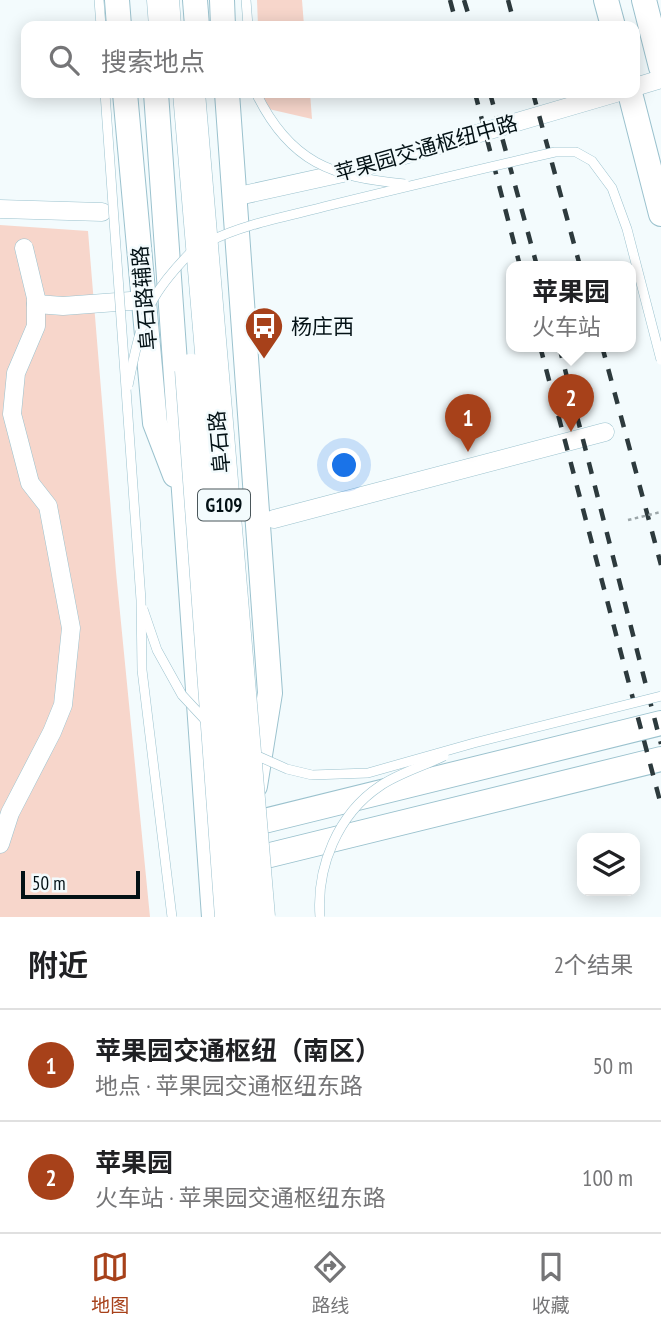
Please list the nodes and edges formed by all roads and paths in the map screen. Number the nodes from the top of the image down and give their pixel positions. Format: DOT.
graph roads {
  1 [pos="99,0"];
  2 [pos="117,0"];
  3 [pos="150,0"];
  4 [pos="163,0"];
  5 [pos="181,0"];
  6 [pos="195,0"];
  7 [pos="222,0"];
  8 [pos="246,0"];
  9 [pos="606,0"];
  10 [pos="644,0"];
  11 [pos="101,21"];
  12 [pos="119,21"];
  13 [pos="152,21"];
  14 [pos="165,21"];
  15 [pos="183,21"];
  16 [pos="197,21"];
  17 [pos="223,21"];
  18 [pos="248,21"];
  19 [pos="612,21"];
  20 [pos="661,67"];
  21 [pos="661,79"];
  22 [pos="640,85"];
  23 [pos="105,98"];
  24 [pos="125,98"];
  25 [pos="156,98"];
  26 [pos="170,98"];
  27 [pos="189,98"];
  28 [pos="202,98"];
  29 [pos="227,98"];
  30 [pos="259,98"];
  31 [pos="599,98"];
  32 [pos="631,98"];
  33 [pos="414,185"];
  34 [pos="234,197"];
  35 [pos="0,209"];
  36 [pos="102,212"];
  37 [pos="661,214"];
  38 [pos="24,248"];
  39 [pos="634,261"];
  40 [pos="636,270"];
  41 [pos="144,300"];
  42 [pos="36,304"];
  43 [pos="661,360"];
  44 [pos="125,397"];
  45 [pos="605,432"];
  46 [pos="184,497"];
  47 [pos="661,512"];
  48 [pos="274,519"];
  49 [pos="628,520"];
  50 [pos="141,600"];
  51 [pos="661,696"];
  52 [pos="661,723"];
  53 [pos="474,743"];
  54 [pos="661,759"];
  55 [pos="255,790"];
  56 [pos="256,823"];
  57 [pos="0,844"];
  58 [pos="258,858"];
  59 [pos="172,917"];
  60 [pos="214,917"];
  61 [pos="231,917"];
  62 [pos="260,917"];
  63 [pos="320,917"];
  1 -- 11 [label="lane"];
  2 -- 12 [label="street"];
  3 -- 13 [label="street"];
  4 -- 14 [label="highway"];
  5 -- 15 [label="highway"];
  6 -- 16 [label="street"];
  7 -- 17 [label="street"];
  8 -- 18 [label="lane"];
  9 -- 19 [label="street"];
  10 -- 20 [label="street"];
  21 -- 22 [label="street"];
  23 -- 44 [label="lane, bridge"];
  24 -- 41 [label="street, 阜石路辅路"];
  25 -- 46 [label="street, 阜石路"];
  26 -- 61 [label="highway, 阜石路 / G109, bridge"];
  27 -- 62 [label="highway, 阜石路 / G109, bridge"];
  28 -- 55 [label="street, 阜石路"];
  29 -- 34 [label="street, 阜石路"];
  30 -- 33 [label="lane, bridge"];
  31 -- 34 [label="street, 苹果园交通枢纽中路"];
  32 -- 37 [label="street"];
  33 -- 39 [label="lane, bridge"];
  33 -- 44 [label="lane, bridge"];
  34 -- 55 [label="street, 阜石路"];
  35 -- 36 [label="street"];
  38 -- 42 [label="street"];
  40 -- 43 [label="lane, bridge"];
  41 -- 42 [label="street"];
  41 -- 46 [label="street, 阜石路辅路"];
  42 -- 57 [label="street"];
  44 -- 50 [label="lane, bridge"];
  45 -- 48 [label="street"];
  46 -- 60 [label="street, 阜石路"];
  47 -- 49 [label="path, bridge"];
  50 -- 53 [label="lane, bridge"];
  50 -- 59 [label="lane, bridge"];
  51 -- 53 [label="lane, bridge"];
  52 -- 56 [label="street"];
  53 -- 63 [label="lane, bridge"];
  54 -- 58 [label="street"];
  55 -- 56 [label="street, 阜石路"];
  56 -- 58 [label="street, 阜石路"];
  58 -- 62 [label="street, 阜石路"];
}
